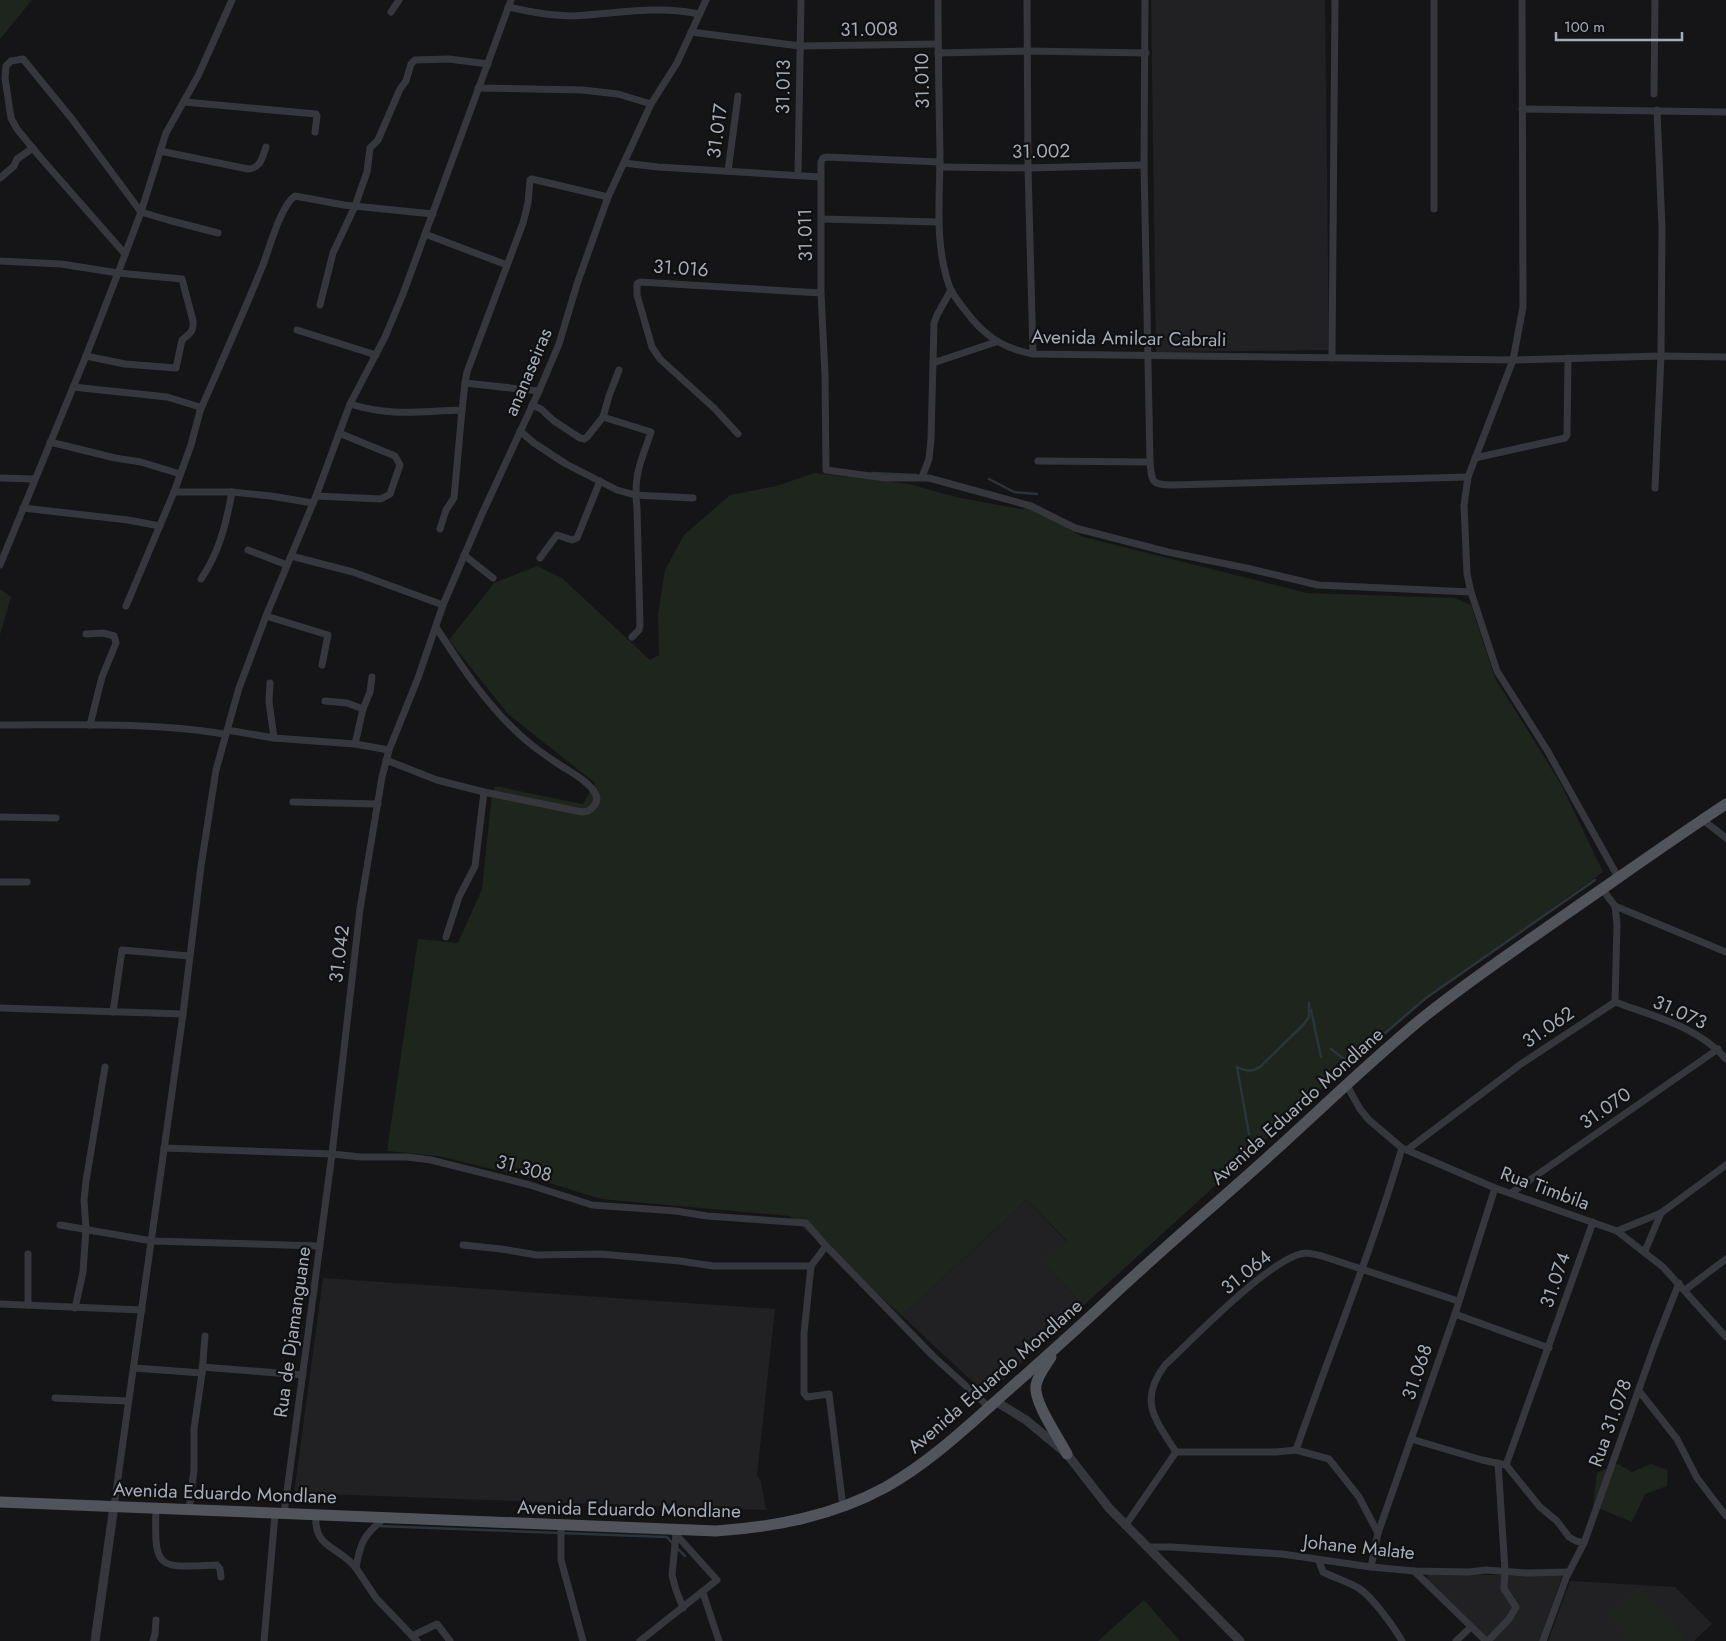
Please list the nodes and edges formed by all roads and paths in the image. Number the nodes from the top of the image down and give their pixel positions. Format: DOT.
graph roads {
  1 [pos="232,0"];
  2 [pos="399,0"];
  3 [pos="706,0"];
  4 [pos="801,0"];
  5 [pos="938,0"];
  6 [pos="1027,0"];
  7 [pos="1145,0"];
  8 [pos="1335,0"];
  9 [pos="1434,0"];
  10 [pos="1522,0"];
  11 [pos="1655,0"];
  12 [pos="509,2"];
  13 [pos="391,12"];
  14 [pos="699,14"];
  15 [pos="691,32"];
  16 [pos="938,44"];
  17 [pos="800,46"];
  18 [pos="1028,51"];
  19 [pos="938,53"];
  20 [pos="1146,53"];
  21 [pos="488,64"];
  22 [pos="478,88"];
  23 [pos="1654,94"];
  24 [pos="738,96"];
  25 [pos="184,102"];
  26 [pos="651,104"];
  27 [pos="1522,109"];
  28 [pos="1657,110"];
  29 [pos="1726,112"];
  30 [pos="316,132"];
  31 [pos="266,147"];
  32 [pos="33,148"];
  33 [pos="160,151"];
  34 [pos="624,163"];
  35 [pos="940,165"];
  36 [pos="1144,165"];
  37 [pos="1028,168"];
  38 [pos="728,171"];
  39 [pos="798,174"];
  40 [pos="820,177"];
  41 [pos="0,178"];
  42 [pos="608,197"];
  43 [pos="355,206"];
  44 [pos="1434,209"];
  45 [pos="142,212"];
  46 [pos="432,214"];
  47 [pos="822,219"];
  48 [pos="938,222"];
  49 [pos="218,233"];
  50 [pos="425,234"];
  51 [pos="126,254"];
  52 [pos="0,261"];
  53 [pos="507,265"];
  54 [pos="118,273"];
  55 [pos="951,290"];
  56 [pos="822,293"];
  57 [pos="320,305"];
  58 [pos="297,330"];
  59 [pos="996,342"];
  60 [pos="1034,354"];
  61 [pos="376,355"];
  62 [pos="86,356"];
  63 [pos="1661,356"];
  64 [pos="1148,357"];
  65 [pos="1726,357"];
  66 [pos="1332,358"];
  67 [pos="1568,358"];
  68 [pos="1513,360"];
  69 [pos="934,364"];
  70 [pos="619,370"];
  71 [pos="464,383"];
  72 [pos="73,387"];
  73 [pos="539,391"];
  74 [pos="350,404"];
  75 [pos="532,405"];
  76 [pos="462,410"];
  77 [pos="200,411"];
  78 [pos="604,417"];
  79 [pos="520,431"];
  80 [pos="339,433"];
  81 [pos="738,434"];
  82 [pos="50,442"];
  83 [pos="1475,458"];
  84 [pos="1038,461"];
  85 [pos="1150,462"];
  86 [pos="180,474"];
  87 [pos="922,477"];
  88 [pos="1468,477"];
  89 [pos="0,478"];
  90 [pos="35,479"];
  91 [pos="600,481"];
  92 [pos="1655,488"];
  93 [pos="174,492"];
  94 [pos="232,492"];
  95 [pos="635,495"];
  96 [pos="693,498"];
  97 [pos="315,500"];
  98 [pos="23,508"];
  99 [pos="160,526"];
  100 [pos="440,528"];
  101 [pos="248,550"];
  102 [pos="464,555"];
  103 [pos="291,556"];
  104 [pos="540,558"];
  105 [pos="0,565"];
  106 [pos="287,566"];
  107 [pos="493,578"];
  108 [pos="201,580"];
  109 [pos="1471,592"];
  110 [pos="443,605"];
  111 [pos="126,606"];
  112 [pos="266,616"];
  113 [pos="436,628"];
  114 [pos="86,634"];
  115 [pos="632,637"];
  116 [pos="322,665"];
  117 [pos="372,677"];
  118 [pos="270,683"];
  119 [pos="325,701"];
  120 [pos="363,709"];
  121 [pos="0,725"];
  122 [pos="90,725"];
  123 [pos="226,732"];
  124 [pos="274,738"];
  125 [pos="355,744"];
  126 [pos="389,750"];
  127 [pos="386,760"];
  128 [pos="484,792"];
  129 [pos="293,802"];
  130 [pos="378,804"];
  131 [pos="1726,804"];
  132 [pos="0,817"];
  133 [pos="56,818"];
  134 [pos="1703,820"];
  135 [pos="1726,838"];
  136 [pos="1618,877"];
  137 [pos="0,882"];
  138 [pos="27,882"];
  139 [pos="1602,889"];
  140 [pos="1616,906"];
  141 [pos="446,937"];
  142 [pos="1726,952"];
  143 [pos="189,956"];
  144 [pos="1615,1002"];
  145 [pos="0,1008"];
  146 [pos="113,1012"];
  147 [pos="183,1014"];
  148 [pos="1718,1049"];
  149 [pos="1726,1059"];
  150 [pos="105,1067"];
  151 [pos="1346,1084"];
  152 [pos="164,1148"];
  153 [pos="1404,1149"];
  154 [pos="332,1154"];
  155 [pos="1726,1165"];
  156 [pos="1495,1188"];
  157 [pos="1511,1193"];
  158 [pos="1661,1213"];
  159 [pos="1592,1222"];
  160 [pos="60,1225"];
  161 [pos="86,1229"];
  162 [pos="1617,1231"];
  163 [pos="152,1241"];
  164 [pos="463,1245"];
  165 [pos="320,1246"];
  166 [pos="826,1246"];
  167 [pos="1645,1252"];
  168 [pos="28,1254"];
  169 [pos="1726,1259"];
  170 [pos="811,1266"];
  171 [pos="1361,1269"];
  172 [pos="1679,1283"];
  173 [pos="1685,1290"];
  174 [pos="1458,1301"];
  175 [pos="0,1304"];
  176 [pos="28,1305"];
  177 [pos="75,1308"];
  178 [pos="142,1310"];
  179 [pos="1455,1314"];
  180 [pos="205,1336"];
  181 [pos="1726,1337"];
  182 [pos="1058,1347"];
  183 [pos="1549,1348"];
  184 [pos="134,1368"];
  185 [pos="202,1370"];
  186 [pos="302,1375"];
  187 [pos="1639,1391"];
  188 [pos="55,1398"];
  189 [pos="128,1401"];
  190 [pos="992,1404"];
  191 [pos="1411,1439"];
  192 [pos="1296,1450"];
  193 [pos="1176,1452"];
  194 [pos="1067,1454"];
  195 [pos="1498,1463"];
  196 [pos="1506,1464"];
  197 [pos="0,1502"];
  198 [pos="114,1506"];
  199 [pos="843,1507"];
  200 [pos="156,1508"];
  201 [pos="189,1510"];
  202 [pos="280,1514"];
  203 [pos="316,1514"];
  204 [pos="1726,1516"];
  205 [pos="386,1518"];
  206 [pos="561,1525"];
  207 [pos="1126,1526"];
  208 [pos="674,1531"];
  209 [pos="1378,1533"];
  210 [pos="1584,1543"];
  211 [pos="1147,1547"];
  212 [pos="1320,1561"];
  213 [pos="1371,1567"];
  214 [pos="356,1568"];
  215 [pos="1505,1570"];
  216 [pos="1414,1571"];
  217 [pos="1569,1572"];
  218 [pos="221,1577"];
  219 [pos="703,1593"];
  220 [pos="683,1608"];
  221 [pos="156,1620"];
  222 [pos="1472,1627"];
  223 [pos="414,1638"];
  224 [pos="95,1641"];
  225 [pos="153,1641"];
  226 [pos="264,1641"];
  227 [pos="450,1641"];
  228 [pos="583,1641"];
  229 [pos="640,1641"];
  230 [pos="719,1641"];
  231 [pos="1240,1641"];
  232 [pos="1402,1641"];
  233 [pos="1456,1641"];
  234 [pos="1487,1641"];
  235 [pos="1543,1641"];
  1 -- 25 [label="street"];
  2 -- 13 [label="street"];
  3 -- 14 [label="street, ananaseiras"];
  4 -- 17 [label="street, 31.013"];
  5 -- 16 [label="street, 31.010"];
  6 -- 18 [label="street"];
  7 -- 20 [label="street"];
  8 -- 66 [label="street"];
  9 -- 44 [label="street"];
  10 -- 27 [label="street"];
  11 -- 23 [label="street"];
  12 -- 14 [label="street"];
  12 -- 21 [label="street"];
  14 -- 15 [label="street, ananaseiras"];
  15 -- 17 [label="street, 31.008"];
  15 -- 26 [label="street, ananaseiras"];
  16 -- 17 [label="street, 31.008"];
  16 -- 19 [label="street, 31.010"];
  17 -- 39 [label="street, 31.013"];
  18 -- 19 [label="street"];
  18 -- 20 [label="street"];
  18 -- 37 [label="street"];
  19 -- 35 [label="street, 31.010"];
  20 -- 36 [label="street"];
  21 -- 22 [label="street"];
  21 -- 43 [label="street"];
  22 -- 26 [label="street"];
  22 -- 46 [label="street"];
  24 -- 38 [label="street, 31.017"];
  25 -- 30 [label="street"];
  25 -- 33 [label="street"];
  26 -- 34 [label="street, ananaseiras"];
  27 -- 28 [label="street"];
  27 -- 68 [label="street"];
  28 -- 29 [label="street"];
  28 -- 63 [label="street"];
  31 -- 33 [label="street"];
  32 -- 41 [label="street"];
  32 -- 45 [label="street"];
  32 -- 51 [label="street"];
  33 -- 45 [label="street"];
  34 -- 38 [label="street"];
  34 -- 42 [label="street, ananaseiras"];
  35 -- 37 [label="street, 31.002"];
  35 -- 40 [label="street, 31.002"];
  35 -- 48 [label="street, 31.010"];
  36 -- 37 [label="street, 31.002"];
  36 -- 64 [label="street"];
  37 -- 60 [label="street"];
  38 -- 39 [label="street"];
  39 -- 40 [label="street"];
  40 -- 47 [label="street, 31.011"];
  42 -- 53 [label="street"];
  42 -- 73 [label="street, ananaseiras"];
  43 -- 46 [label="street"];
  43 -- 57 [label="street"];
  43 -- 77 [label="street"];
  45 -- 49 [label="street"];
  45 -- 51 [label="street"];
  46 -- 50 [label="street"];
  47 -- 48 [label="street"];
  47 -- 56 [label="street, 31.011"];
  48 -- 55 [label="street, 31.010"];
  50 -- 53 [label="street"];
  50 -- 61 [label="street"];
  51 -- 54 [label="street"];
  52 -- 54 [label="street"];
  53 -- 71 [label="street"];
  54 -- 62 [label="street"];
  54 -- 62 [label="street"];
  55 -- 59 [label="street, Avenida Amilcar Cabrali"];
  55 -- 69 [label="street"];
  56 -- 81 [label="street, 31.016"];
  56 -- 87 [label="street, 31.011"];
  58 -- 61 [label="street"];
  59 -- 60 [label="street, Avenida Amilcar Cabrali"];
  59 -- 69 [label="street"];
  60 -- 64 [label="street, Avenida Amilcar Cabrali"];
  61 -- 74 [label="street"];
  62 -- 72 [label="street"];
  63 -- 65 [label="street, Avenida Amilcar Cabrali"];
  63 -- 67 [label="street, Avenida Amilcar Cabrali"];
  63 -- 92 [label="street"];
  64 -- 66 [label="street, Avenida Amilcar Cabrali"];
  64 -- 85 [label="street"];
  66 -- 68 [label="street, Avenida Amilcar Cabrali"];
  67 -- 68 [label="street, Avenida Amilcar Cabrali"];
  67 -- 83 [label="street"];
  68 -- 83 [label="street"];
  69 -- 87 [label="street"];
  70 -- 78 [label="street"];
  71 -- 73 [label="street"];
  71 -- 76 [label="street"];
  72 -- 77 [label="street"];
  72 -- 82 [label="street"];
  73 -- 75 [label="street, ananaseiras"];
  74 -- 76 [label="street"];
  74 -- 80 [label="street"];
  75 -- 78 [label="street"];
  75 -- 79 [label="street, ananaseiras"];
  76 -- 100 [label="street"];
  77 -- 86 [label="street"];
  78 -- 95 [label="street"];
  79 -- 91 [label="street"];
  79 -- 102 [label="street, ananaseiras"];
  80 -- 97 [label="street"];
  80 -- 97 [label="street"];
  82 -- 86 [label="street"];
  82 -- 90 [label="street"];
  83 -- 88 [label="street"];
  84 -- 85 [label="street"];
  85 -- 88 [label="street"];
  86 -- 93 [label="street"];
  87 -- 109 [label="street"];
  88 -- 109 [label="street"];
  89 -- 90 [label="street"];
  90 -- 98 [label="street"];
  91 -- 95 [label="street"];
  91 -- 104 [label="street"];
  93 -- 94 [label="street"];
  93 -- 99 [label="street"];
  94 -- 97 [label="street"];
  94 -- 108 [label="street"];
  95 -- 96 [label="street"];
  95 -- 115 [label="street"];
  97 -- 103 [label="street"];
  98 -- 99 [label="street"];
  98 -- 105 [label="street"];
  99 -- 111 [label="street"];
  101 -- 106 [label="street"];
  102 -- 107 [label="street"];
  102 -- 110 [label="street, ananaseiras"];
  103 -- 106 [label="street"];
  103 -- 110 [label="street"];
  106 -- 112 [label="street"];
  109 -- 136 [label="street"];
  110 -- 113 [label="street, ananaseiras"];
  112 -- 116 [label="street"];
  112 -- 123 [label="street"];
  113 -- 126 [label="street, ananaseiras"];
  113 -- 128 [label="street"];
  114 -- 122 [label="street"];
  117 -- 120 [label="street"];
  118 -- 124 [label="street"];
  119 -- 120 [label="street"];
  120 -- 125 [label="street"];
  121 -- 122 [label="street"];
  122 -- 123 [label="street"];
  123 -- 124 [label="street"];
  123 -- 143 [label="street"];
  124 -- 125 [label="street"];
  125 -- 126 [label="street"];
  126 -- 127 [label="street, ananaseiras"];
  127 -- 128 [label="street"];
  127 -- 130 [label="street, 31.042"];
  128 -- 141 [label="street"];
  129 -- 130 [label="street"];
  130 -- 154 [label="street, 31.042"];
  131 -- 134 [label="main road, Avenida Eduardo Mondlane"];
  132 -- 133 [label="street"];
  134 -- 135 [label="street"];
  134 -- 136 [label="main road, Avenida Eduardo Mondlane"];
  136 -- 139 [label="main road, Avenida Eduardo Mondlane"];
  137 -- 138 [label="street"];
  139 -- 140 [label="street"];
  139 -- 151 [label="main road, Avenida Eduardo Mondlane"];
  140 -- 142 [label="street"];
  140 -- 144 [label="street"];
  143 -- 146 [label="street"];
  143 -- 147 [label="street"];
  144 -- 148 [label="street, 31.073"];
  144 -- 153 [label="street, 31.062"];
  145 -- 146 [label="street"];
  146 -- 147 [label="street"];
  147 -- 152 [label="street"];
  148 -- 149 [label="street, 31.073"];
  148 -- 157 [label="street, 31.070"];
  150 -- 161 [label="street"];
  151 -- 153 [label="street, Rua Timbila"];
  151 -- 182 [label="main road, Avenida Eduardo Mondlane"];
  152 -- 154 [label="street, 31.308"];
  152 -- 163 [label="street"];
  153 -- 156 [label="street, Rua Timbila"];
  153 -- 171 [label="street"];
  154 -- 165 [label="street, Rua de Djamanguane"];
  154 -- 166 [label="street, 31.308"];
  155 -- 158 [label="street"];
  156 -- 157 [label="street, Rua Timbila"];
  156 -- 174 [label="street, 31.068"];
  157 -- 159 [label="street, Rua Timbila"];
  158 -- 162 [label="street"];
  158 -- 167 [label="street"];
  159 -- 162 [label="street, Rua Timbila"];
  159 -- 183 [label="street, 31.074"];
  160 -- 161 [label="street"];
  161 -- 163 [label="street"];
  161 -- 177 [label="street"];
  162 -- 167 [label="street, Rua Timbila"];
  163 -- 165 [label="street"];
  163 -- 178 [label="street"];
  164 -- 170 [label="street"];
  165 -- 186 [label="street, Rua de Djamanguane"];
  166 -- 170 [label="street"];
  166 -- 190 [label="street, 31.308"];
  167 -- 172 [label="street, Rua Timbila"];
  168 -- 176 [label="street"];
  169 -- 173 [label="street"];
  170 -- 199 [label="street"];
  171 -- 174 [label="street, 31.064"];
  171 -- 192 [label="street"];
  171 -- 193 [label="street, 31.064"];
  172 -- 173 [label="street, Rua Timbila"];
  172 -- 187 [label="street, Rua 31.078"];
  173 -- 181 [label="street, Rua Timbila"];
  174 -- 179 [label="street, 31.068"];
  175 -- 176 [label="street"];
  176 -- 177 [label="street"];
  177 -- 178 [label="street"];
  178 -- 184 [label="street"];
  179 -- 183 [label="street"];
  179 -- 191 [label="street, 31.068"];
  180 -- 185 [label="street"];
  182 -- 190 [label="main road, Avenida Eduardo Mondlane"];
  182 -- 194 [label="main road"];
  183 -- 196 [label="street, 31.074"];
  184 -- 185 [label="street"];
  184 -- 189 [label="street"];
  185 -- 186 [label="street"];
  185 -- 201 [label="street"];
  186 -- 202 [label="street, Rua de Djamanguane"];
  187 -- 204 [label="street"];
  187 -- 210 [label="street, Rua 31.078"];
  188 -- 189 [label="street"];
  189 -- 198 [label="street"];
  190 -- 194 [label="street"];
  190 -- 199 [label="main road, Avenida Eduardo Mondlane"];
  191 -- 195 [label="street"];
  191 -- 209 [label="street, 31.068"];
  192 -- 193 [label="street"];
  192 -- 209 [label="street"];
  193 -- 207 [label="street"];
  194 -- 207 [label="street"];
  195 -- 196 [label="street"];
  195 -- 215 [label="street"];
  196 -- 210 [label="street"];
  197 -- 198 [label="main road, Avenida Eduardo Mondlane"];
  198 -- 200 [label="main road, Avenida Eduardo Mondlane"];
  198 -- 224 [label="street"];
  199 -- 208 [label="main road, Avenida Eduardo Mondlane"];
  200 -- 201 [label="main road, Avenida Eduardo Mondlane"];
  200 -- 218 [label="street"];
  201 -- 202 [label="main road, Avenida Eduardo Mondlane"];
  202 -- 203 [label="main road, Avenida Eduardo Mondlane"];
  202 -- 226 [label="street, Rua de Djamanguane"];
  203 -- 205 [label="main road, Avenida Eduardo Mondlane"];
  203 -- 214 [label="street"];
  205 -- 206 [label="main road, Avenida Eduardo Mondlane"];
  205 -- 214 [label="street"];
  206 -- 208 [label="main road, Avenida Eduardo Mondlane"];
  206 -- 228 [label="street"];
  207 -- 211 [label="street"];
  208 -- 219 [label="street"];
  208 -- 220 [label="street"];
  209 -- 213 [label="street, 31.068"];
  210 -- 217 [label="street, Rua 31.078"];
  211 -- 212 [label="street, Johane Malate"];
  211 -- 231 [label="street"];
  212 -- 213 [label="street, Johane Malate"];
  212 -- 232 [label="street"];
  213 -- 216 [label="street, Johane Malate"];
  214 -- 223 [label="street"];
  215 -- 216 [label="street, Johane Malate"];
  215 -- 217 [label="street, Johane Malate"];
  215 -- 234 [label="street"];
  216 -- 222 [label="street"];
  217 -- 235 [label="street, Rua 31.078"];
  219 -- 220 [label="street"];
  219 -- 230 [label="street"];
  220 -- 229 [label="street"];
  221 -- 225 [label="street"];
  222 -- 233 [label="street"];
  222 -- 234 [label="street"];
  223 -- 227 [label="street"];
}
